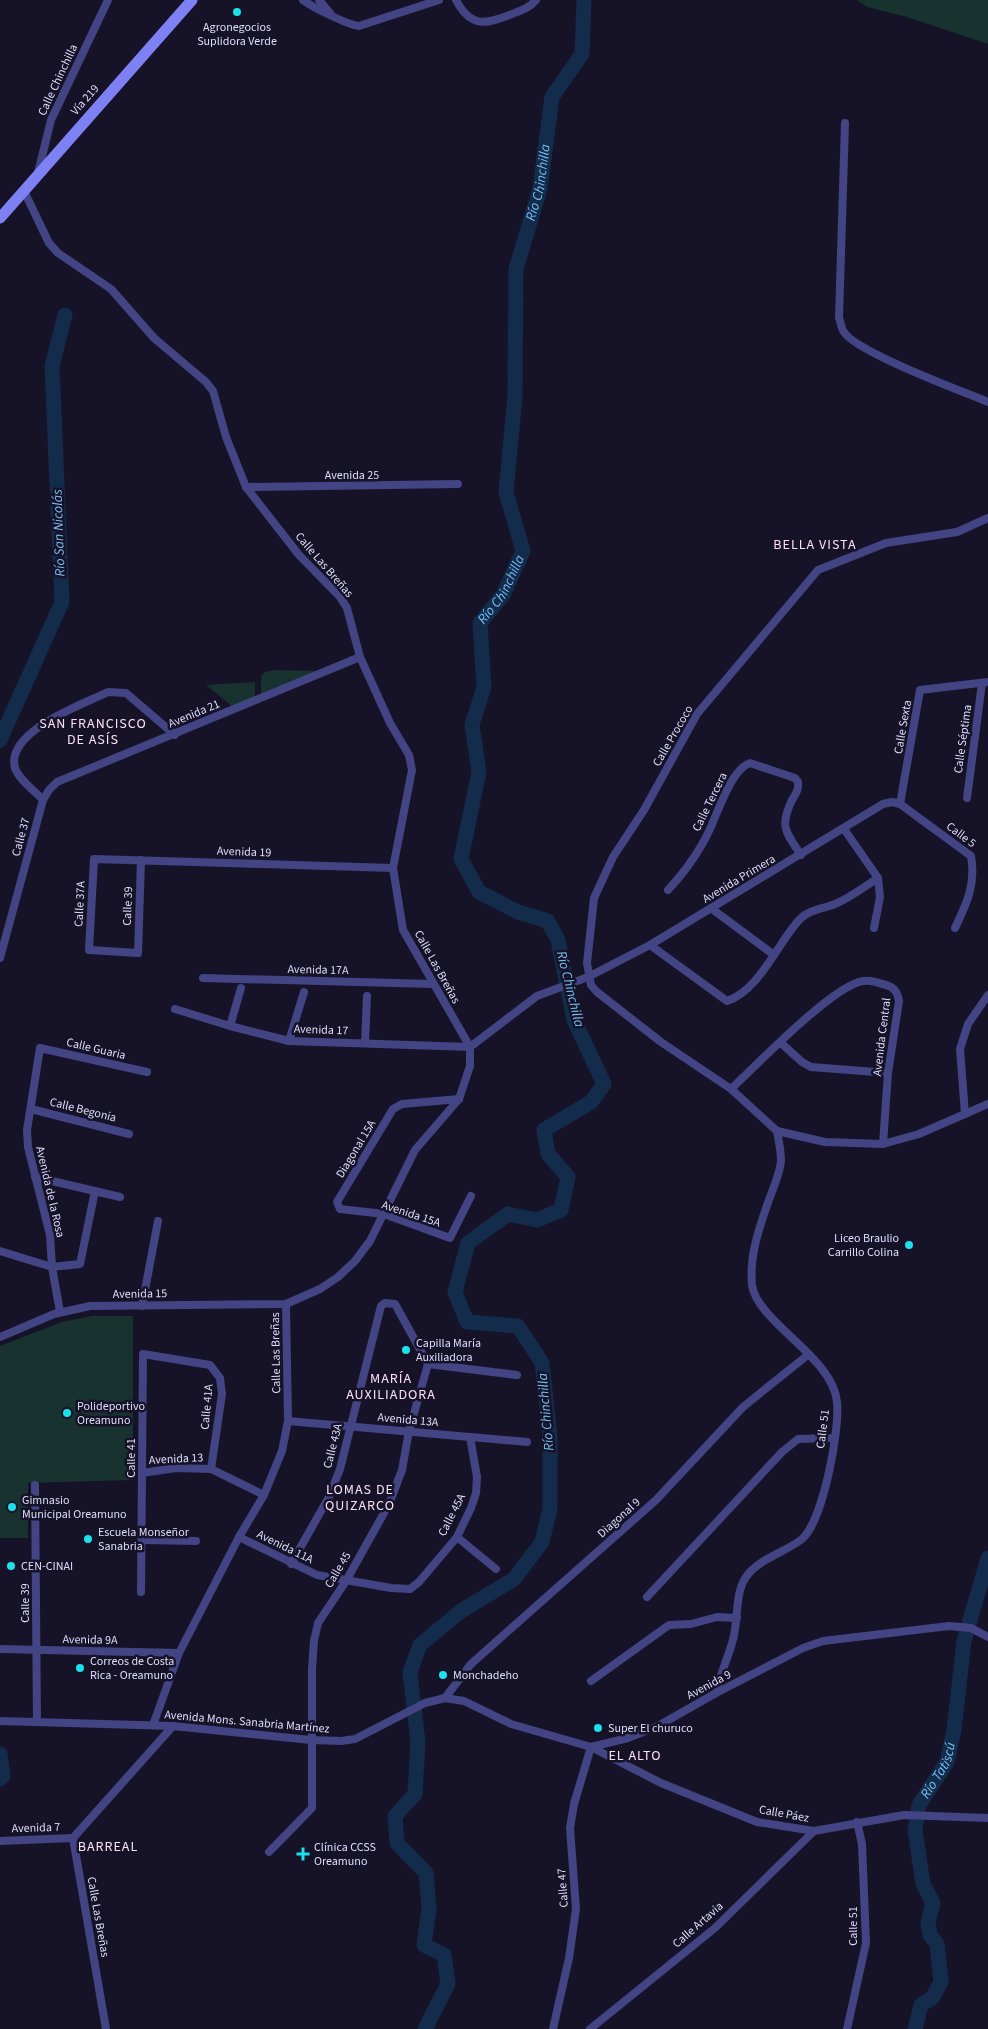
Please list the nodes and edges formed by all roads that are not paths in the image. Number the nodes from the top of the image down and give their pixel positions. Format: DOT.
graph roads {
  1 [pos="108,0"];
  2 [pos="192,0"];
  3 [pos="303,0"];
  4 [pos="319,0"];
  5 [pos="438,0"];
  6 [pos="456,0"];
  7 [pos="536,0"];
  8 [pos="331,14"];
  9 [pos="845,122"];
  10 [pos="38,174"];
  11 [pos="24,191"];
  12 [pos="0,218"];
  13 [pos="988,402"];
  14 [pos="458,484"];
  15 [pos="246,487"];
  16 [pos="988,518"];
  17 [pos="360,657"];
  18 [pos="985,683"];
  19 [pos="175,735"];
  20 [pos="967,798"];
  21 [pos="43,800"];
  22 [pos="900,804"];
  23 [pos="844,830"];
  24 [pos="801,855"];
  25 [pos="94,859"];
  26 [pos="141,860"];
  27 [pos="393,868"];
  28 [pos="878,878"];
  29 [pos="668,890"];
  30 [pos="712,909"];
  31 [pos="874,928"];
  32 [pos="955,928"];
  33 [pos="650,945"];
  34 [pos="138,953"];
  35 [pos="774,955"];
  36 [pos="0,958"];
  37 [pos="588,977"];
  38 [pos="203,978"];
  39 [pos="433,984"];
  40 [pos="241,988"];
  41 [pos="304,992"];
  42 [pos="368,996"];
  43 [pos="988,996"];
  44 [pos="175,1008"];
  45 [pos="230,1026"];
  46 [pos="290,1041"];
  47 [pos="365,1043"];
  48 [pos="782,1043"];
  49 [pos="470,1047"];
  50 [pos="40,1048"];
  51 [pos="147,1072"];
  52 [pos="888,1073"];
  53 [pos="731,1089"];
  54 [pos="459,1099"];
  55 [pos="988,1104"];
  56 [pos="31,1109"];
  57 [pos="965,1114"];
  58 [pos="777,1131"];
  59 [pos="129,1134"];
  60 [pos="883,1144"];
  61 [pos="35,1177"];
  62 [pos="95,1191"];
  63 [pos="471,1196"];
  64 [pos="120,1198"];
  65 [pos="337,1206"];
  66 [pos="384,1214"];
  67 [pos="158,1221"];
  68 [pos="0,1251"];
  69 [pos="52,1267"];
  70 [pos="286,1304"];
  71 [pos="142,1306"];
  72 [pos="60,1312"];
  73 [pos="0,1337"];
  74 [pos="809,1354"];
  75 [pos="428,1364"];
  76 [pos="517,1375"];
  77 [pos="220,1378"];
  78 [pos="288,1421"];
  79 [pos="350,1425"];
  80 [pos="409,1431"];
  81 [pos="470,1437"];
  82 [pos="834,1438"];
  83 [pos="527,1442"];
  84 [pos="211,1468"];
  85 [pos="142,1473"];
  86 [pos="36,1484"];
  87 [pos="264,1495"];
  88 [pos="239,1537"];
  89 [pos="456,1537"];
  90 [pos="142,1540"];
  91 [pos="196,1541"];
  92 [pos="291,1564"];
  93 [pos="496,1569"];
  94 [pos="346,1581"];
  95 [pos="410,1589"];
  96 [pos="141,1592"];
  97 [pos="647,1597"];
  98 [pos="737,1618"];
  99 [pos="988,1636"];
  100 [pos="0,1649"];
  101 [pos="36,1650"];
  102 [pos="179,1653"];
  103 [pos="591,1681"];
  104 [pos="716,1693"];
  105 [pos="445,1698"];
  106 [pos="37,1720"];
  107 [pos="0,1721"];
  108 [pos="153,1725"];
  109 [pos="173,1726"];
  110 [pos="311,1740"];
  111 [pos="591,1747"];
  112 [pos="988,1818"];
  113 [pos="857,1822"];
  114 [pos="814,1831"];
  115 [pos="73,1838"];
  116 [pos="0,1841"];
  117 [pos="269,1852"];
  118 [pos="106,2029"];
  119 [pos="553,2029"];
  120 [pos="590,2029"];
  121 [pos="846,2029"];
  1 -- 10 [label="street, Calle Chinchilla"];
  2 -- 10 [label="main road, Vía 219"];
  3 -- 8 [label="street"];
  4 -- 8 [label="street"];
  5 -- 8 [label="street"];
  6 -- 7 [label="street"];
  9 -- 13 [label="street"];
  10 -- 11 [label="main road, Vía 219"];
  11 -- 12 [label="main road, Vía 219"];
  11 -- 15 [label="street, Calle Las Breñas"];
  14 -- 15 [label="street, Avenida 25"];
  15 -- 17 [label="street, Calle Las Breñas"];
  16 -- 37 [label="street, Calle Prococo"];
  17 -- 19 [label="street, Avenida 21"];
  17 -- 27 [label="street, Calle Las Breñas"];
  18 -- 20 [label="street, Calle Séptima"];
  18 -- 22 [label="street, Calle Sexta"];
  19 -- 21 [label="street, Avenida 21"];
  19 -- 21 [label="street"];
  21 -- 36 [label="street, Calle 37"];
  22 -- 23 [label="street, Avenida Primera"];
  22 -- 32 [label="street, Calle 5"];
  23 -- 24 [label="street, Avenida Primera"];
  23 -- 28 [label="street"];
  24 -- 29 [label="street, Calle Tercera"];
  24 -- 30 [label="street, Avenida Primera"];
  25 -- 26 [label="street, Avenida 19"];
  25 -- 34 [label="street, Calle 37A"];
  26 -- 27 [label="street, Avenida 19"];
  26 -- 34 [label="street, Calle 39"];
  27 -- 39 [label="street, Calle Las Breñas"];
  28 -- 31 [label="street"];
  28 -- 35 [label="street"];
  30 -- 33 [label="street, Avenida Primera"];
  30 -- 35 [label="street"];
  33 -- 35 [label="street"];
  33 -- 37 [label="street, Avenida Primera"];
  37 -- 49 [label="street"];
  37 -- 53 [label="street"];
  38 -- 39 [label="street, Avenida 17A"];
  39 -- 49 [label="street, Calle Las Breñas"];
  40 -- 45 [label="street"];
  41 -- 46 [label="street"];
  42 -- 47 [label="street"];
  43 -- 57 [label="street"];
  44 -- 45 [label="street, Avenida 17"];
  45 -- 46 [label="street, Avenida 17"];
  46 -- 47 [label="street, Avenida 17"];
  47 -- 49 [label="street, Avenida 17"];
  48 -- 52 [label="street"];
  48 -- 52 [label="street, Avenida Central"];
  48 -- 53 [label="street, Avenida Central"];
  49 -- 54 [label="street, Calle Las Breñas"];
  50 -- 51 [label="street, Calle Guaria"];
  50 -- 56 [label="street, Avenida de la Rosa"];
  52 -- 60 [label="street, Avenida Central"];
  53 -- 58 [label="street"];
  54 -- 65 [label="street, Diagonal 15A"];
  54 -- 66 [label="street, Calle Las Breñas"];
  55 -- 57 [label="street"];
  56 -- 59 [label="street, Calle Begonia"];
  56 -- 61 [label="street, Avenida de la Rosa"];
  57 -- 60 [label="street"];
  58 -- 60 [label="street"];
  58 -- 74 [label="street, Calle 51"];
  61 -- 62 [label="street"];
  61 -- 69 [label="street, Avenida de la Rosa"];
  62 -- 64 [label="street"];
  62 -- 69 [label="street"];
  63 -- 66 [label="street, Avenida 15A"];
  65 -- 66 [label="street, Avenida 15A"];
  66 -- 70 [label="street, Calle Las Breñas"];
  67 -- 71 [label="street"];
  68 -- 69 [label="street"];
  69 -- 72 [label="street, Avenida de la Rosa"];
  70 -- 71 [label="street, Avenida 15"];
  70 -- 78 [label="street, Calle Las Breñas"];
  71 -- 72 [label="street, Avenida 15"];
  72 -- 73 [label="street, Avenida 15"];
  74 -- 82 [label="street, Calle 51"];
  74 -- 105 [label="street, Diagonal 9"];
  75 -- 76 [label="street"];
  75 -- 79 [label="street, Calle 43A"];
  75 -- 80 [label="street, Calle 45"];
  77 -- 84 [label="street, Calle 41A"];
  77 -- 85 [label="street, Calle 41"];
  78 -- 79 [label="street, Avenida 13A"];
  78 -- 87 [label="street, Calle Las Breñas"];
  79 -- 80 [label="street, Avenida 13A"];
  79 -- 92 [label="street, Calle 43A"];
  80 -- 81 [label="street, Avenida 13A"];
  80 -- 94 [label="street, Calle 45"];
  81 -- 83 [label="street, Avenida 13A"];
  81 -- 89 [label="street, Calle 45A"];
  82 -- 97 [label="street"];
  82 -- 98 [label="street, Calle 51"];
  84 -- 85 [label="street, Avenida 13"];
  84 -- 87 [label="street, Avenida 13"];
  85 -- 90 [label="street, Calle 41"];
  86 -- 101 [label="street, Calle 39"];
  87 -- 88 [label="street, Calle Las Breñas"];
  88 -- 92 [label="street, Avenida 11A"];
  88 -- 102 [label="street, Calle Las Breñas"];
  89 -- 93 [label="street"];
  89 -- 95 [label="street, Calle 45A"];
  90 -- 91 [label="street"];
  90 -- 96 [label="street, Calle 41"];
  92 -- 94 [label="street, Avenida 11A"];
  94 -- 95 [label="street, Avenida 11A"];
  94 -- 110 [label="street, Calle 45"];
  98 -- 103 [label="street"];
  98 -- 104 [label="street, Calle 51"];
  99 -- 104 [label="street, Avenida 9"];
  100 -- 101 [label="street, Avenida 9A"];
  101 -- 102 [label="street, Avenida 9A"];
  101 -- 106 [label="street, Calle 39"];
  102 -- 108 [label="street, Calle Las Breñas"];
  104 -- 111 [label="street, Avenida 9"];
  105 -- 110 [label="street, Avenida Mons. Sanabria Martínez"];
  105 -- 111 [label="street, Avenida 9"];
  106 -- 107 [label="street, Avenida Mons. Sanabria Martínez"];
  106 -- 108 [label="street, Avenida Mons. Sanabria Martínez"];
  108 -- 109 [label="street, Avenida Mons. Sanabria Martínez"];
  109 -- 110 [label="street, Avenida Mons. Sanabria Martínez"];
  109 -- 115 [label="street"];
  110 -- 117 [label="street, Calle 45"];
  111 -- 114 [label="street, Calle Páez"];
  111 -- 119 [label="street, Calle 47"];
  112 -- 113 [label="street, Calle Páez"];
  113 -- 114 [label="street, Calle Páez"];
  113 -- 121 [label="street, Calle 51"];
  114 -- 120 [label="street, Calle Artavia"];
  115 -- 116 [label="street, Avenida 7"];
  115 -- 118 [label="street, Calle Las Breñas"];
}
